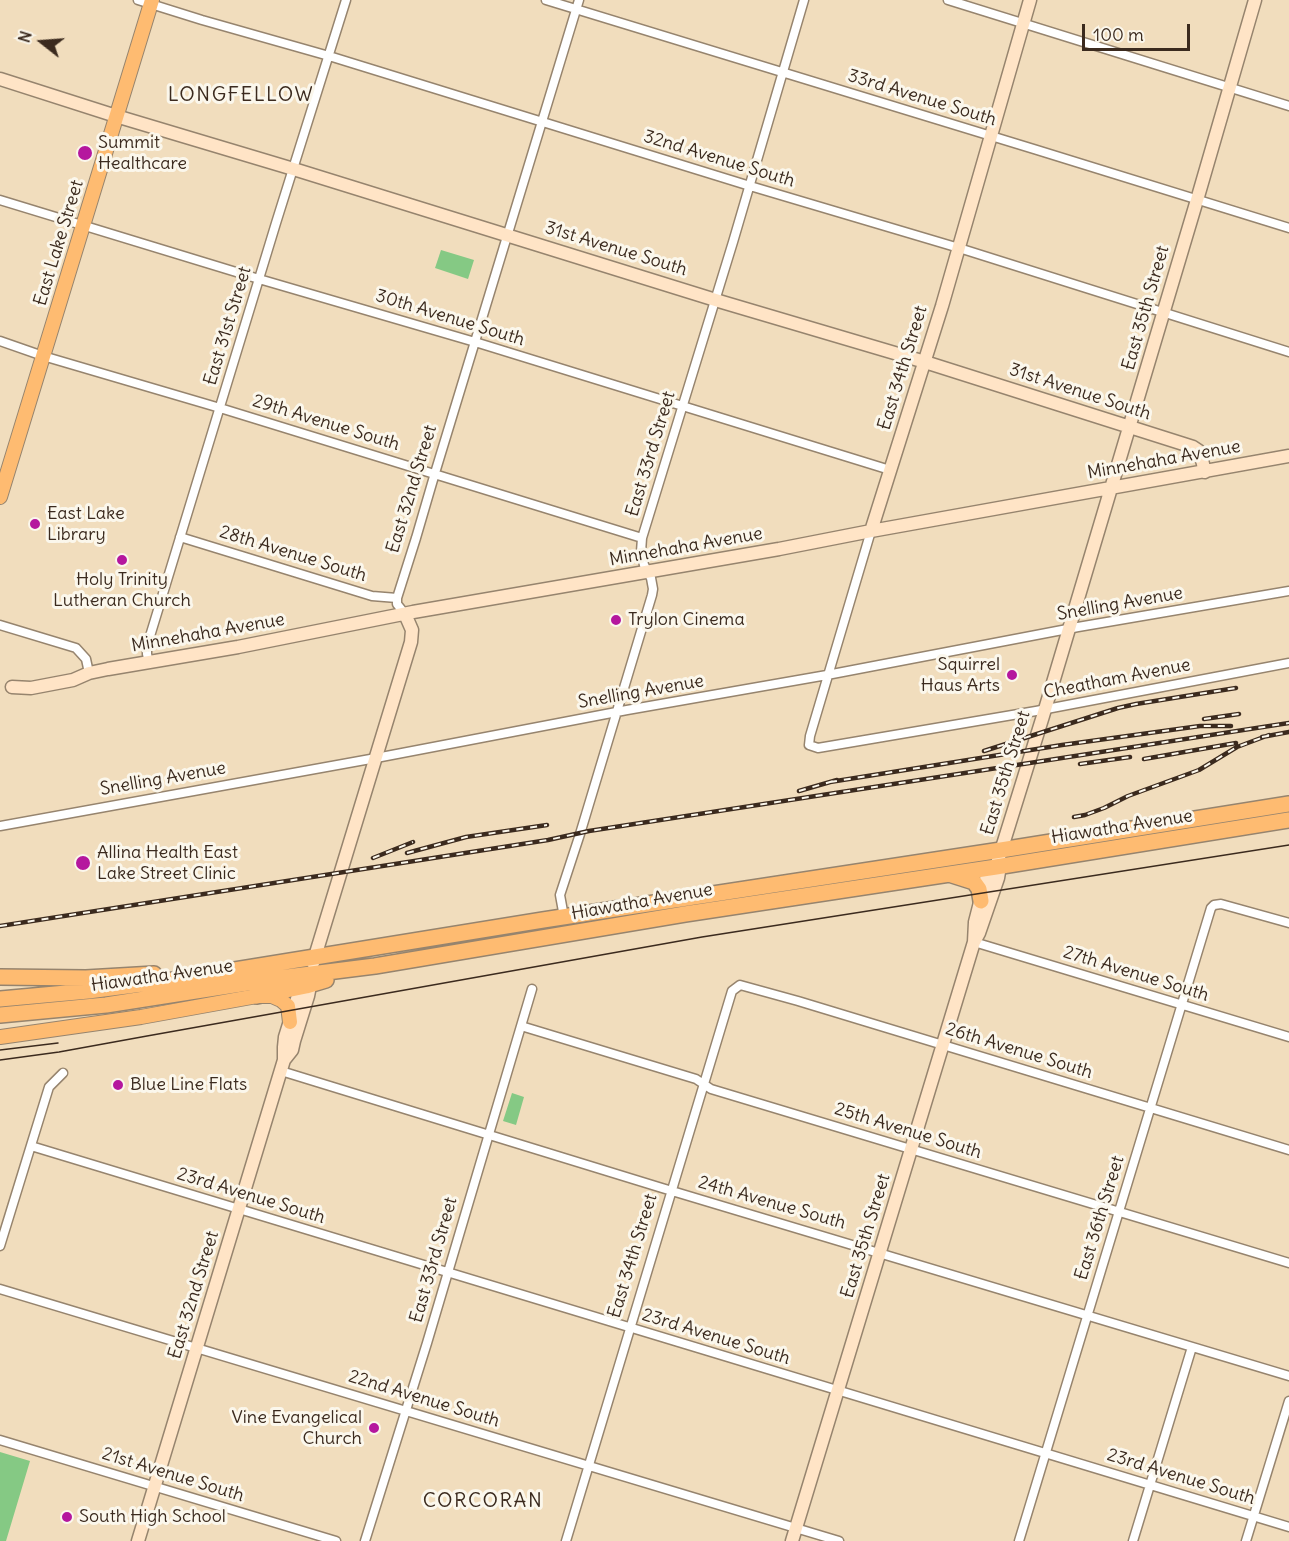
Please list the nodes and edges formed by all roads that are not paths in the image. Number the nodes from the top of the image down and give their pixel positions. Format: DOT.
graph roads {
  1 [pos="346,0"];
  2 [pos="546,0"];
  3 [pos="804,0"];
  4 [pos="948,0"];
  5 [pos="1030,0"];
  6 [pos="1255,0"];
  7 [pos="147,1"];
  8 [pos="578,5"];
  9 [pos="1024,23"];
  10 [pos="329,56"];
  11 [pos="783,73"];
  12 [pos="0,79"];
  13 [pos="1230,87"];
  14 [pos="1289,106"];
  15 [pos="116,116"];
  16 [pos="542,121"];
  17 [pos="991,136"];
  18 [pos="293,169"];
  19 [pos="750,186"];
  20 [pos="0,200"];
  21 [pos="1197,200"];
  22 [pos="83,226"];
  23 [pos="1289,228"];
  24 [pos="508,234"];
  25 [pos="958,248"];
  26 [pos="259,279"];
  27 [pos="715,299"];
  28 [pos="1163,313"];
  29 [pos="0,341"];
  30 [pos="475,342"];
  31 [pos="1289,352"];
  32 [pos="44,356"];
  33 [pos="925,362"];
  34 [pos="683,407"];
  35 [pos="220,408"];
  36 [pos="1130,427"];
  37 [pos="1289,456"];
  38 [pos="890,470"];
  39 [pos="1205,472"];
  40 [pos="435,473"];
  41 [pos="1,488"];
  42 [pos="1111,488"];
  43 [pos="871,531"];
  44 [pos="180,537"];
  45 [pos="642,538"];
  46 [pos="648,572"];
  47 [pos="1289,591"];
  48 [pos="397,598"];
  49 [pos="405,614"];
  50 [pos="0,625"];
  51 [pos="1070,629"];
  52 [pos="1289,652"];
  53 [pos="149,663"];
  54 [pos="1287,663"];
  55 [pos="89,673"];
  56 [pos="827,675"];
  57 [pos="6,688"];
  58 [pos="1045,709"];
  59 [pos="617,712"];
  60 [pos="809,745"];
  61 [pos="376,758"];
  62 [pos="1289,804"];
  63 [pos="1289,820"];
  64 [pos="0,826"];
  65 [pos="1001,850"];
  66 [pos="996,867"];
  67 [pos="943,874"];
  68 [pos="981,901"];
  69 [pos="564,918"];
  70 [pos="1289,923"];
  71 [pos="974,942"];
  72 [pos="315,958"];
  73 [pos="232,970"];
  74 [pos="0,977"];
  75 [pos="308,980"];
  76 [pos="740,986"];
  77 [pos="532,988"];
  78 [pos="257,996"];
  79 [pos="0,999"];
  80 [pos="1182,1005"];
  81 [pos="0,1015"];
  82 [pos="290,1022"];
  83 [pos="521,1026"];
  84 [pos="0,1037"];
  85 [pos="1289,1037"];
  86 [pos="943,1045"];
  87 [pos="283,1065"];
  88 [pos="63,1073"];
  89 [pos="704,1084"];
  90 [pos="1151,1108"];
  91 [pos="489,1135"];
  92 [pos="31,1146"];
  93 [pos="912,1149"];
  94 [pos="1289,1150"];
  95 [pos="671,1190"];
  96 [pos="239,1209"];
  97 [pos="1119,1212"];
  98 [pos="0,1246"];
  99 [pos="880,1252"];
  100 [pos="1289,1263"];
  101 [pos="448,1273"];
  102 [pos="0,1289"];
  103 [pos="1088,1315"];
  104 [pos="630,1328"];
  105 [pos="1192,1347"];
  106 [pos="197,1348"];
  107 [pos="1289,1376"];
  108 [pos="838,1391"];
  109 [pos="1289,1401"];
  110 [pos="405,1410"];
  111 [pos="0,1440"];
  112 [pos="1046,1453"];
  113 [pos="589,1465"];
  114 [pos="1150,1485"];
  115 [pos="155,1486"];
  116 [pos="1254,1516"];
  117 [pos="1289,1527"];
  118 [pos="796,1528"];
  119 [pos="138,1541"];
  120 [pos="336,1541"];
  121 [pos="365,1541"];
  122 [pos="566,1541"];
  123 [pos="792,1541"];
  124 [pos="839,1541"];
  125 [pos="1019,1541"];
  126 [pos="1133,1541"];
  127 [pos="1246,1541"];
  1 -- 10 [label="street, East 31st Street"];
  2 -- 8 [label="street, 33rd Avenue South"];
  3 -- 11 [label="street, East 33rd Street"];
  4 -- 9 [label="street"];
  5 -- 9 [label="street, East 34th Street"];
  6 -- 13 [label="street, East 35th Street"];
  7 -- 10 [label="street, 32nd Avenue South"];
  7 -- 15 [label="main road, East Lake Street"];
  8 -- 11 [label="street, 33rd Avenue South"];
  8 -- 16 [label="street, East 32nd Street"];
  9 -- 13 [label="street"];
  9 -- 17 [label="street, East 34th Street"];
  10 -- 16 [label="street, 32nd Avenue South"];
  10 -- 18 [label="street, East 31st Street"];
  11 -- 17 [label="street, 33rd Avenue South"];
  11 -- 19 [label="street, East 33rd Street"];
  12 -- 15 [label="street, 31st Avenue South"];
  13 -- 14 [label="street"];
  13 -- 21 [label="street, East 35th Street"];
  15 -- 18 [label="street, 31st Avenue South"];
  15 -- 22 [label="main road, East Lake Street"];
  16 -- 19 [label="street, 32nd Avenue South"];
  16 -- 24 [label="street, East 32nd Street"];
  17 -- 21 [label="street, 33rd Avenue South"];
  17 -- 25 [label="street, East 34th Street"];
  18 -- 24 [label="street, 31st Avenue South"];
  18 -- 26 [label="street, East 31st Street"];
  19 -- 25 [label="street, 32nd Avenue South"];
  19 -- 27 [label="street, East 33rd Street"];
  20 -- 22 [label="street, 30th Avenue South"];
  21 -- 23 [label="street, 33rd Avenue South"];
  21 -- 28 [label="street, East 35th Street"];
  22 -- 26 [label="street, 30th Avenue South"];
  22 -- 32 [label="main road, East Lake Street"];
  24 -- 27 [label="street, 31st Avenue South"];
  24 -- 30 [label="street, East 32nd Street"];
  25 -- 28 [label="street, 32nd Avenue South"];
  25 -- 33 [label="street, East 34th Street"];
  26 -- 30 [label="street, 30th Avenue South"];
  26 -- 35 [label="street, East 31st Street"];
  27 -- 33 [label="street, 31st Avenue South"];
  27 -- 34 [label="street, East 33rd Street"];
  28 -- 31 [label="street, 32nd Avenue South"];
  28 -- 36 [label="street, East 35th Street"];
  29 -- 32 [label="street, 29th Avenue South"];
  30 -- 34 [label="street, 30th Avenue South"];
  30 -- 40 [label="street, East 32nd Street"];
  32 -- 35 [label="street, 29th Avenue South"];
  32 -- 41 [label="main road, East Lake Street"];
  33 -- 36 [label="street, 31st Avenue South"];
  33 -- 38 [label="street, East 34th Street"];
  34 -- 38 [label="street, 30th Avenue South"];
  34 -- 45 [label="street, East 33rd Street"];
  35 -- 40 [label="street, 29th Avenue South"];
  35 -- 44 [label="street, East 31st Street"];
  36 -- 39 [label="street, 31st Avenue South"];
  36 -- 42 [label="street, East 35th Street"];
  37 -- 39 [label="street, Minnehaha Avenue"];
  38 -- 43 [label="street, East 34th Street"];
  39 -- 42 [label="street, Minnehaha Avenue"];
  40 -- 45 [label="street, 29th Avenue South"];
  40 -- 48 [label="street, East 32nd Street"];
  42 -- 43 [label="street, Minnehaha Avenue"];
  42 -- 51 [label="street, East 35th Street"];
  43 -- 46 [label="street, Minnehaha Avenue"];
  43 -- 56 [label="street, East 34th Street"];
  44 -- 48 [label="street, 28th Avenue South"];
  44 -- 53 [label="street, East 31st Street"];
  45 -- 46 [label="street, East 33rd Street"];
  46 -- 49 [label="street, Minnehaha Avenue"];
  46 -- 59 [label="street, East 33rd Street"];
  47 -- 51 [label="street, Snelling Avenue"];
  48 -- 49 [label="street, East 32nd Street"];
  49 -- 53 [label="street, Minnehaha Avenue"];
  49 -- 61 [label="street, East 32nd Street"];
  50 -- 55 [label="street"];
  51 -- 56 [label="street, Snelling Avenue"];
  51 -- 58 [label="street, East 35th Street"];
  52 -- 54 [label="street"];
  53 -- 55 [label="street, Minnehaha Avenue"];
  54 -- 58 [label="street, Cheatham Avenue"];
  55 -- 57 [label="street, Minnehaha Avenue"];
  56 -- 59 [label="street, Snelling Avenue"];
  56 -- 60 [label="street, East 34th Street"];
  58 -- 60 [label="street, Cheatham Avenue"];
  58 -- 65 [label="street, East 35th Street"];
  59 -- 61 [label="street, Snelling Avenue"];
  59 -- 69 [label="street, East 33rd Street"];
  61 -- 64 [label="street, Snelling Avenue"];
  61 -- 72 [label="street, East 32nd Street"];
  62 -- 65 [label="highway, Hiawatha Avenue"];
  63 -- 66 [label="highway, Hiawatha Avenue"];
  65 -- 66 [label="street, East 35th Street"];
  65 -- 69 [label="highway, Hiawatha Avenue"];
  66 -- 67 [label="highway, Hiawatha Avenue"];
  66 -- 68 [label="street, East 35th Street"];
  66 -- 71 [label="street, East 35th Street"];
  67 -- 68 [label="highway"];
  67 -- 75 [label="highway, Hiawatha Avenue"];
  68 -- 71 [label="street, East 35th Street"];
  69 -- 72 [label="highway, Hiawatha Avenue"];
  70 -- 80 [label="street, East 36th Street"];
  71 -- 80 [label="street, 27th Avenue South"];
  71 -- 86 [label="street, East 35th Street"];
  72 -- 73 [label="highway, Hiawatha Avenue"];
  72 -- 75 [label="street, East 32nd Street"];
  73 -- 74 [label="highway"];
  73 -- 79 [label="highway, Hiawatha Avenue"];
  75 -- 78 [label="highway"];
  75 -- 81 [label="highway, Hiawatha Avenue"];
  75 -- 82 [label="street, East 32nd Street"];
  75 -- 87 [label="street, East 32nd Street"];
  76 -- 86 [label="street, 26th Avenue South"];
  76 -- 89 [label="street, East 34th Street"];
  77 -- 83 [label="street, East 33rd Street"];
  78 -- 82 [label="main road"];
  78 -- 84 [label="main road"];
  80 -- 85 [label="street, 27th Avenue South"];
  80 -- 90 [label="street, East 36th Street"];
  82 -- 87 [label="street, East 32nd Street"];
  83 -- 89 [label="street, 25th Avenue South"];
  83 -- 91 [label="street, East 33rd Street"];
  86 -- 90 [label="street, 26th Avenue South"];
  86 -- 93 [label="street, East 35th Street"];
  87 -- 91 [label="street, 24th Avenue South"];
  87 -- 96 [label="street, East 32nd Street"];
  88 -- 92 [label="street"];
  89 -- 93 [label="street, 25th Avenue South"];
  89 -- 95 [label="street, East 34th Street"];
  90 -- 94 [label="street, 26th Avenue South"];
  90 -- 97 [label="street, East 36th Street"];
  91 -- 95 [label="street, 24th Avenue South"];
  91 -- 101 [label="street, East 33rd Street"];
  92 -- 96 [label="street, 23rd Avenue South"];
  92 -- 98 [label="street"];
  93 -- 97 [label="street, 25th Avenue South"];
  93 -- 99 [label="street, East 35th Street"];
  95 -- 99 [label="street, 24th Avenue South"];
  95 -- 104 [label="street, East 34th Street"];
  96 -- 101 [label="street, 23rd Avenue South"];
  96 -- 106 [label="street, East 32nd Street"];
  97 -- 100 [label="street, 25th Avenue South"];
  97 -- 103 [label="street, East 36th Street"];
  99 -- 103 [label="street, 24th Avenue South"];
  99 -- 108 [label="street, East 35th Street"];
  101 -- 104 [label="street, 23rd Avenue South"];
  101 -- 110 [label="street, East 33rd Street"];
  102 -- 106 [label="street, 22nd Avenue South"];
  103 -- 105 [label="street, 24th Avenue South"];
  103 -- 112 [label="street, East 36th Street"];
  104 -- 108 [label="street, 23rd Avenue South"];
  104 -- 113 [label="street, East 34th Street"];
  105 -- 107 [label="street, 24th Avenue South"];
  105 -- 114 [label="street"];
  106 -- 110 [label="street, 22nd Avenue South"];
  106 -- 115 [label="street, East 32nd Street"];
  108 -- 112 [label="street, 23rd Avenue South"];
  108 -- 118 [label="street, East 35th Street"];
  109 -- 116 [label="street"];
  110 -- 113 [label="street, 22nd Avenue South"];
  110 -- 121 [label="street, East 33rd Street"];
  111 -- 115 [label="street, 21st Avenue South"];
  112 -- 114 [label="street, 23rd Avenue South"];
  112 -- 125 [label="street, East 36th Street"];
  113 -- 118 [label="street, 22nd Avenue South"];
  113 -- 122 [label="street, East 34th Street"];
  114 -- 116 [label="street, 23rd Avenue South"];
  114 -- 126 [label="street"];
  115 -- 119 [label="street, East 32nd Street"];
  115 -- 120 [label="street, 21st Avenue South"];
  116 -- 117 [label="street, 23rd Avenue South"];
  116 -- 127 [label="street"];
  118 -- 123 [label="street, East 35th Street"];
  118 -- 124 [label="street, 22nd Avenue South"];
}
